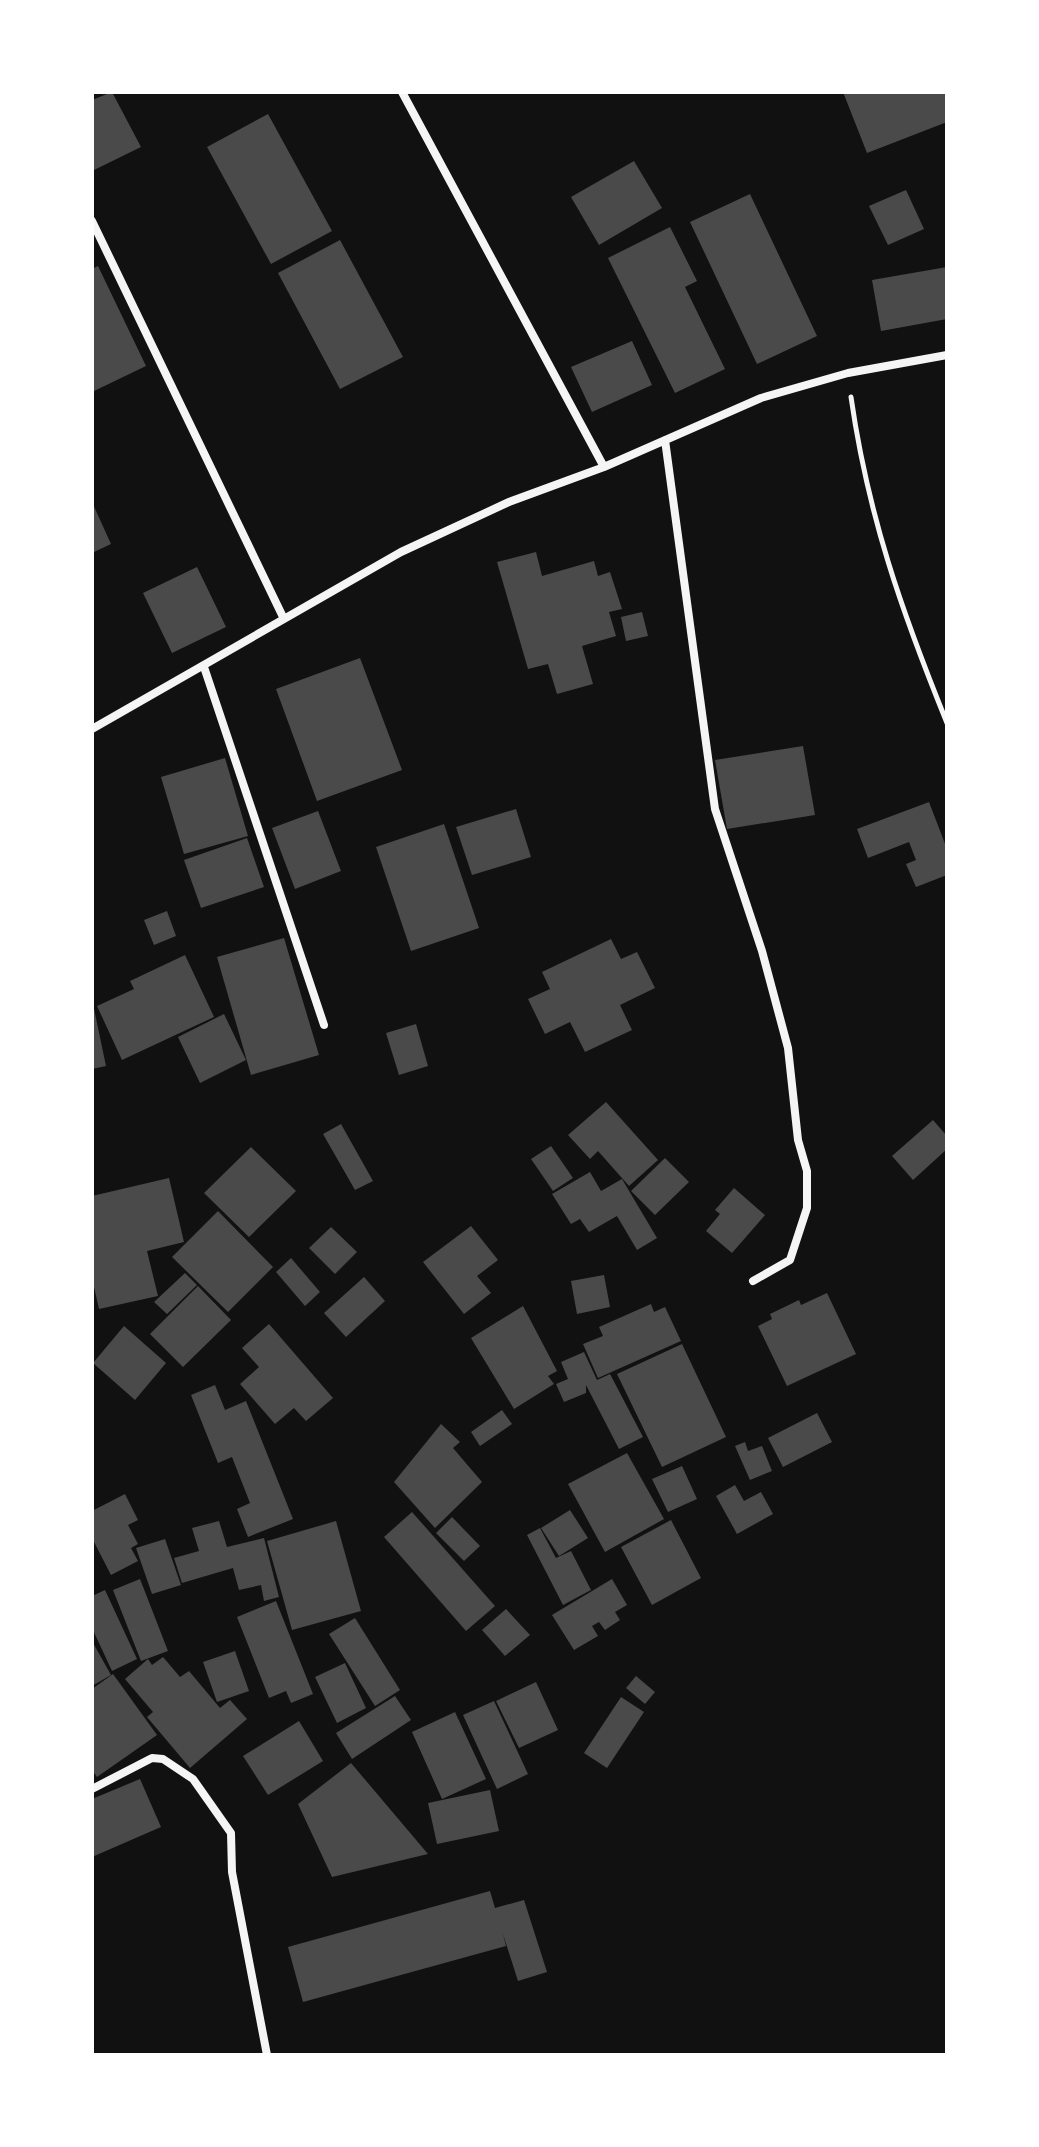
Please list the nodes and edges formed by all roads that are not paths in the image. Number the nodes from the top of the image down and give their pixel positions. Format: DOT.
graph roads {
  1 [pos="402,92"];
  2 [pos="92,221"];
  3 [pos="947,355"];
  4 [pos="665,440"];
  5 [pos="604,467"];
  6 [pos="283,617"];
  7 [pos="204,667"];
  8 [pos="92,729"];
  9 [pos="324,1025"];
  10 [pos="753,1281"];
  11 [pos="92,1789"];
  12 [pos="267,2055"];
  1 -- 5 [label="street"];
  2 -- 6 [label="street"];
  3 -- 4 [label="street"];
  4 -- 5 [label="street"];
  4 -- 10 [label="street"];
  5 -- 6 [label="street"];
  6 -- 7 [label="street"];
  7 -- 8 [label="street"];
  7 -- 9 [label="street"];
  11 -- 12 [label="street"];
}
